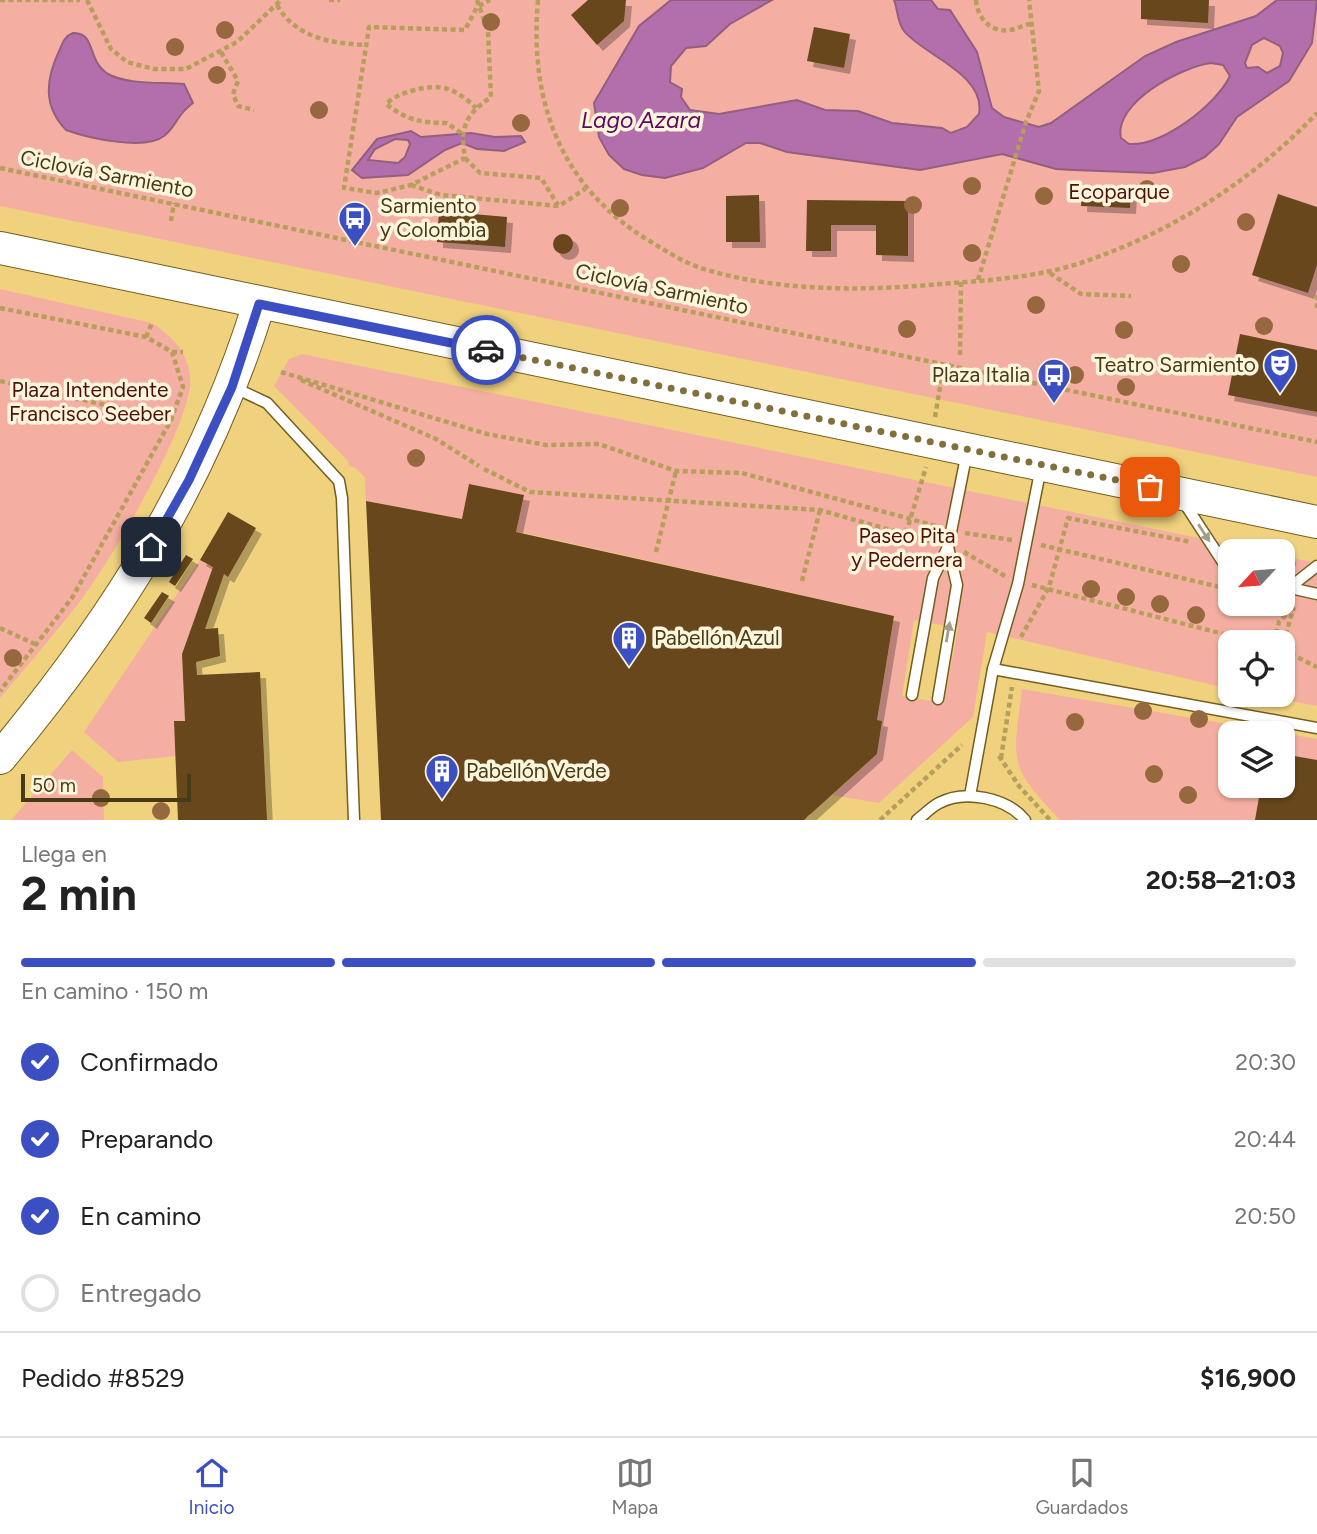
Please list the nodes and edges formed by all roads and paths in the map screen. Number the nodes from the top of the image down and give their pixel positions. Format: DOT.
graph roads {
  1 [pos="0,0"];
  2 [pos="80,0"];
  3 [pos="87,0"];
  4 [pos="329,0"];
  5 [pos="340,0"];
  6 [pos="477,0"];
  7 [pos="489,0"];
  8 [pos="538,0"];
  9 [pos="976,0"];
  10 [pos="1029,0"];
  11 [pos="34,1"];
  12 [pos="279,2"];
  13 [pos="477,7"];
  14 [pos="1032,24"];
  15 [pos="366,45"];
  16 [pos="221,52"];
  17 [pos="476,108"];
  18 [pos="254,110"];
  19 [pos="1317,113"];
  20 [pos="461,135"];
  21 [pos="464,158"];
  22 [pos="0,168"];
  23 [pos="411,185"];
  24 [pos="585,189"];
  25 [pos="174,203"];
  26 [pos="559,206"];
  27 [pos="172,220"];
  28 [pos="0,248"];
  29 [pos="1050,272"];
  30 [pos="978,280"];
  31 [pos="961,282"];
  32 [pos="1317,295"];
  33 [pos="1131,296"];
  34 [pos="259,304"];
  35 [pos="0,308"];
  36 [pos="1317,308"];
  37 [pos="152,323"];
  38 [pos="146,337"];
  39 [pos="172,352"];
  40 [pos="183,352"];
  41 [pos="960,355"];
  42 [pos="0,381"];
  43 [pos="232,387"];
  44 [pos="171,420"];
  45 [pos="1317,442"];
  46 [pos="968,449"];
  47 [pos="1041,465"];
  48 [pos="676,471"];
  49 [pos="1178,493"];
  50 [pos="669,500"];
  51 [pos="820,510"];
  52 [pos="1317,522"];
  53 [pos="951,530"];
  54 [pos="1026,542"];
  55 [pos="1213,546"];
  56 [pos="948,547"];
  57 [pos="1058,549"];
  58 [pos="656,552"];
  59 [pos="1218,554"];
  60 [pos="1317,566"];
  61 [pos="803,581"];
  62 [pos="1295,581"];
  63 [pos="1018,584"];
  64 [pos="1049,587"];
  65 [pos="1218,587"];
  66 [pos="1295,589"];
  67 [pos="1317,594"];
  68 [pos="0,628"];
  69 [pos="1277,630"];
  70 [pos="1287,630"];
  71 [pos="1218,632"];
  72 [pos="37,645"];
  73 [pos="1295,656"];
  74 [pos="1317,667"];
  75 [pos="993,669"];
  76 [pos="0,691"];
  77 [pos="912,695"];
  78 [pos="938,699"];
  79 [pos="1317,728"];
  80 [pos="981,729"];
  81 [pos="0,758"];
  82 [pos="971,796"];
  83 [pos="354,820"];
  84 [pos="880,820"];
  85 [pos="917,820"];
  86 [pos="1025,820"];
  87 [pos="1050,820"];
  1 -- 11 [label="path"];
  2 -- 11 [label="path"];
  3 -- 16 [label="path"];
  4 -- 5 [label="path"];
  6 -- 13 [label="path"];
  7 -- 13 [label="path"];
  8 -- 24 [label="path"];
  9 -- 14 [label="path"];
  10 -- 14 [label="path"];
  12 -- 15 [label="path"];
  12 -- 16 [label="path"];
  13 -- 15 [label="path"];
  13 -- 17 [label="path"];
  14 -- 30 [label="path"];
  15 -- 23 [label="path"];
  16 -- 18 [label="path"];
  17 -- 20 [label="path"];
  17 -- 20 [label="path"];
  19 -- 29 [label="path"];
  20 -- 21 [label="path"];
  21 -- 23 [label="path"];
  21 -- 26 [label="path"];
  22 -- 25 [label="path, Ciclovía Sarmiento"];
  23 -- 26 [label="path"];
  24 -- 26 [label="path"];
  24 -- 31 [label="path"];
  25 -- 27 [label="path"];
  25 -- 45 [label="path, Ciclovía Sarmiento"];
  28 -- 34 [label="main road"];
  29 -- 30 [label="path"];
  29 -- 33 [label="path"];
  30 -- 31 [label="path"];
  31 -- 41 [label="path"];
  32 -- 36 [label="path"];
  34 -- 43 [label="main road"];
  34 -- 46 [label="main road"];
  35 -- 38 [label="path"];
  37 -- 38 [label="path"];
  38 -- 39 [label="path"];
  39 -- 40 [label="path"];
  39 -- 44 [label="path"];
  42 -- 44 [label="path"];
  43 -- 81 [label="main road"];
  43 -- 83 [label="lane"];
  44 -- 72 [label="path"];
  46 -- 47 [label="main road"];
  46 -- 53 [label="lane"];
  47 -- 49 [label="main road"];
  47 -- 54 [label="lane"];
  48 -- 50 [label="path"];
  48 -- 50 [label="path"];
  48 -- 53 [label="path"];
  49 -- 52 [label="main road"];
  49 -- 55 [label="lane, one-way"];
  50 -- 51 [label="path"];
  50 -- 58 [label="path"];
  51 -- 56 [label="path"];
  51 -- 61 [label="path"];
  53 -- 54 [label="path"];
  53 -- 56 [label="lane"];
  54 -- 57 [label="path"];
  54 -- 63 [label="lane"];
  55 -- 57 [label="path"];
  55 -- 59 [label="lane"];
  56 -- 63 [label="path"];
  56 -- 77 [label="lane"];
  78 -- 56 [label="lane, one-way"];
  57 -- 64 [label="path"];
  57 -- 65 [label="path"];
  60 -- 62 [label="lane"];
  63 -- 64 [label="path"];
  63 -- 75 [label="lane"];
  64 -- 71 [label="path"];
  66 -- 67 [label="lane"];
  68 -- 72 [label="path"];
  69 -- 70 [label="path"];
  72 -- 76 [label="path"];
  73 -- 74 [label="path"];
  75 -- 79 [label="lane"];
  75 -- 80 [label="lane"];
  80 -- 82 [label="lane"];
  80 -- 84 [label="path"];
  80 -- 87 [label="path"];
  82 -- 85 [label="lane"];
  82 -- 86 [label="lane"];
}
